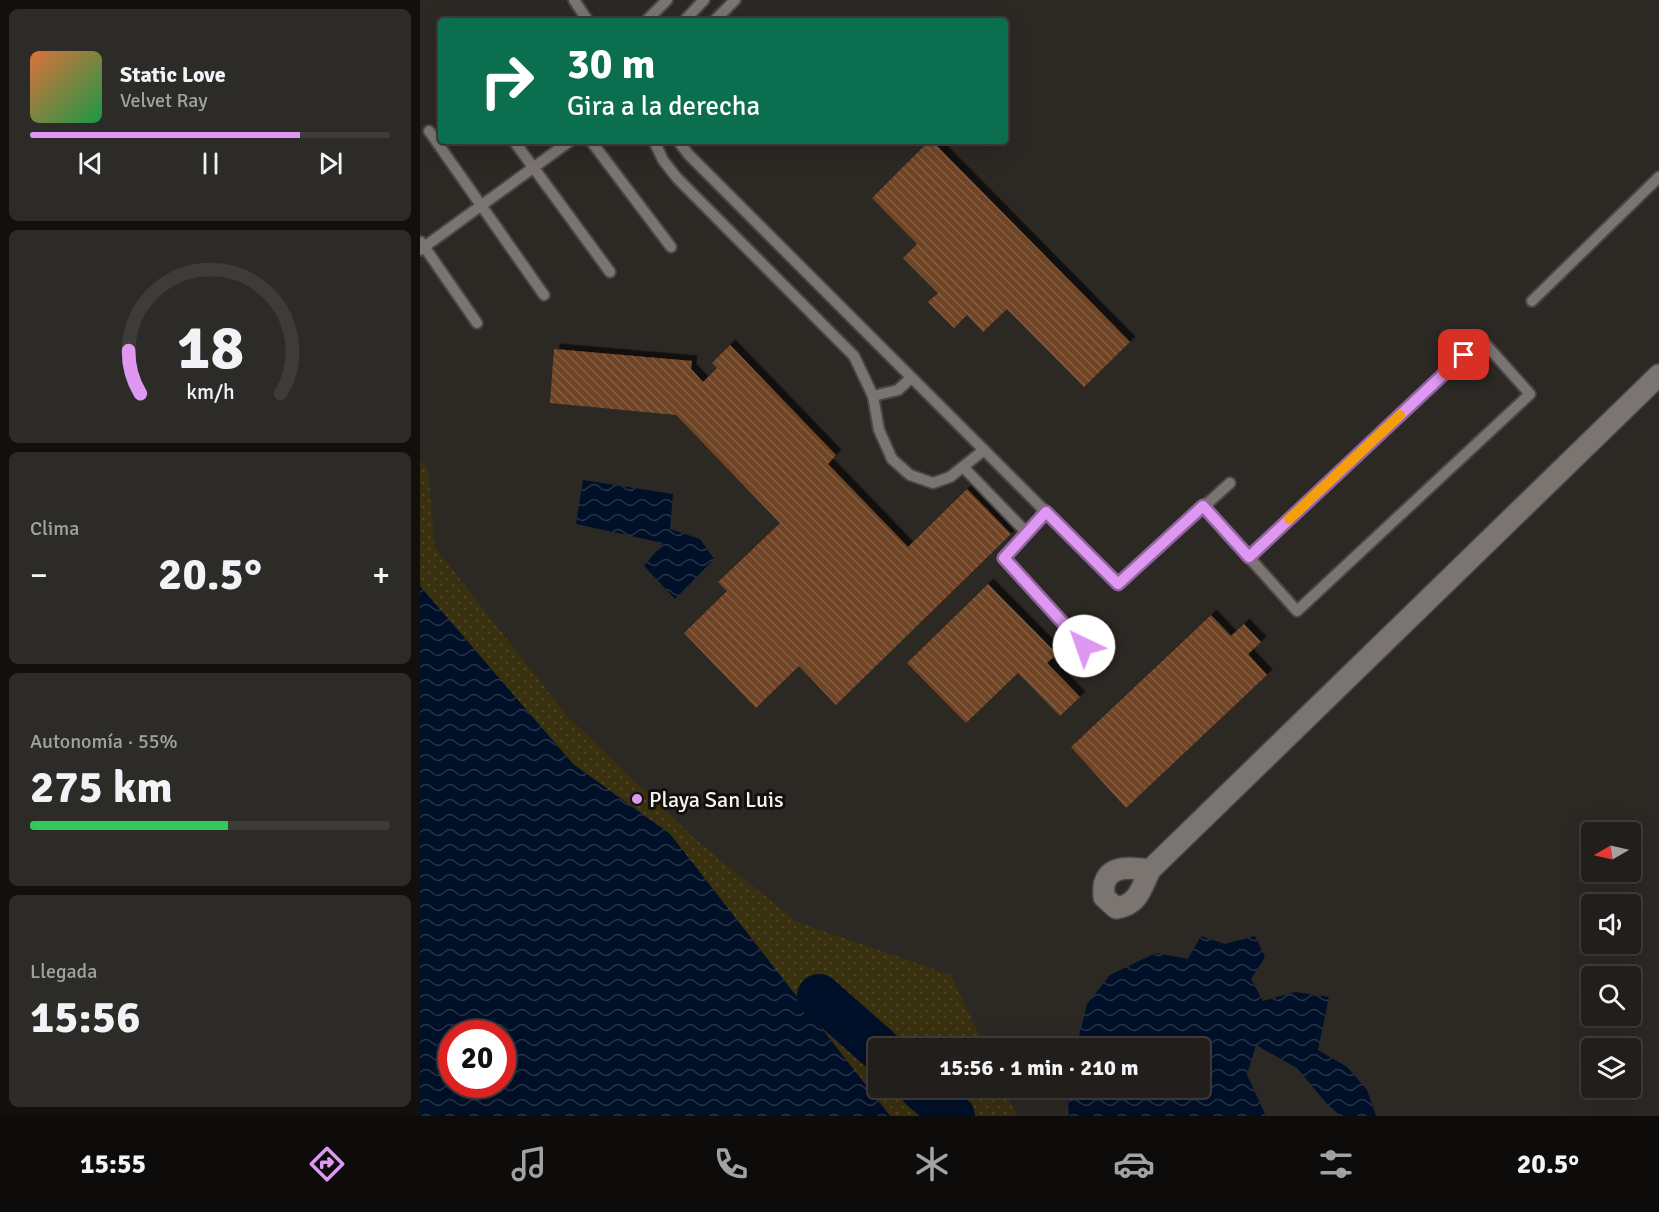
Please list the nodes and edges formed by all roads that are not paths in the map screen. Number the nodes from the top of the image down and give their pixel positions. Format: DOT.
graph roads {
  1 [pos="574,0"];
  2 [pos="704,0"];
  3 [pos="735,0"];
  4 [pos="664,1"];
  5 [pos="586,18"];
  6 [pos="649,18"];
  7 [pos="687,18"];
  8 [pos="717,18"];
  9 [pos="429,131"];
  10 [pos="438,144"];
  11 [pos="438,144"];
  12 [pos="516,144"];
  13 [pos="566,144"];
  14 [pos="593,144"];
  15 [pos="655,144"];
  16 [pos="680,144"];
  17 [pos="534,168"];
  18 [pos="1659,177"];
  19 [pos="481,206"];
  20 [pos="421,246"];
  21 [pos="671,247"];
  22 [pos="610,272"];
  23 [pos="544,295"];
  24 [pos="1532,301"];
  25 [pos="477,323"];
  26 [pos="1659,375"];
  27 [pos="911,378"];
  28 [pos="873,396"];
  29 [pos="984,450"];
  30 [pos="964,468"];
  31 [pos="1230,483"];
  32 [pos="1203,506"];
  33 [pos="1046,512"];
  34 [pos="1027,533"];
  35 [pos="1249,557"];
  36 [pos="1084,646"];
  37 [pos="1150,870"];
  1 -- 5 [label="lane"];
  2 -- 7 [label="lane"];
  3 -- 8 [label="lane"];
  4 -- 6 [label="lane"];
  9 -- 11 [label="lane"];
  10 -- 19 [label="lane"];
  12 -- 17 [label="lane"];
  13 -- 17 [label="lane"];
  14 -- 21 [label="lane"];
  15 -- 28 [label="lane"];
  16 -- 27 [label="lane"];
  17 -- 19 [label="lane"];
  17 -- 22 [label="lane"];
  18 -- 24 [label="lane"];
  19 -- 20 [label="lane"];
  19 -- 23 [label="lane"];
  20 -- 25 [label="lane"];
  26 -- 37 [label="street"];
  27 -- 28 [label="lane"];
  27 -- 29 [label="lane"];
  28 -- 30 [label="lane"];
  29 -- 30 [label="lane"];
  29 -- 33 [label="lane"];
  30 -- 34 [label="lane"];
  31 -- 32 [label="lane"];
  32 -- 33 [label="lane"];
  32 -- 35 [label="lane"];
  33 -- 34 [label="lane"];
  34 -- 36 [label="lane"];
  35 -- 35 [label="lane"];
}
